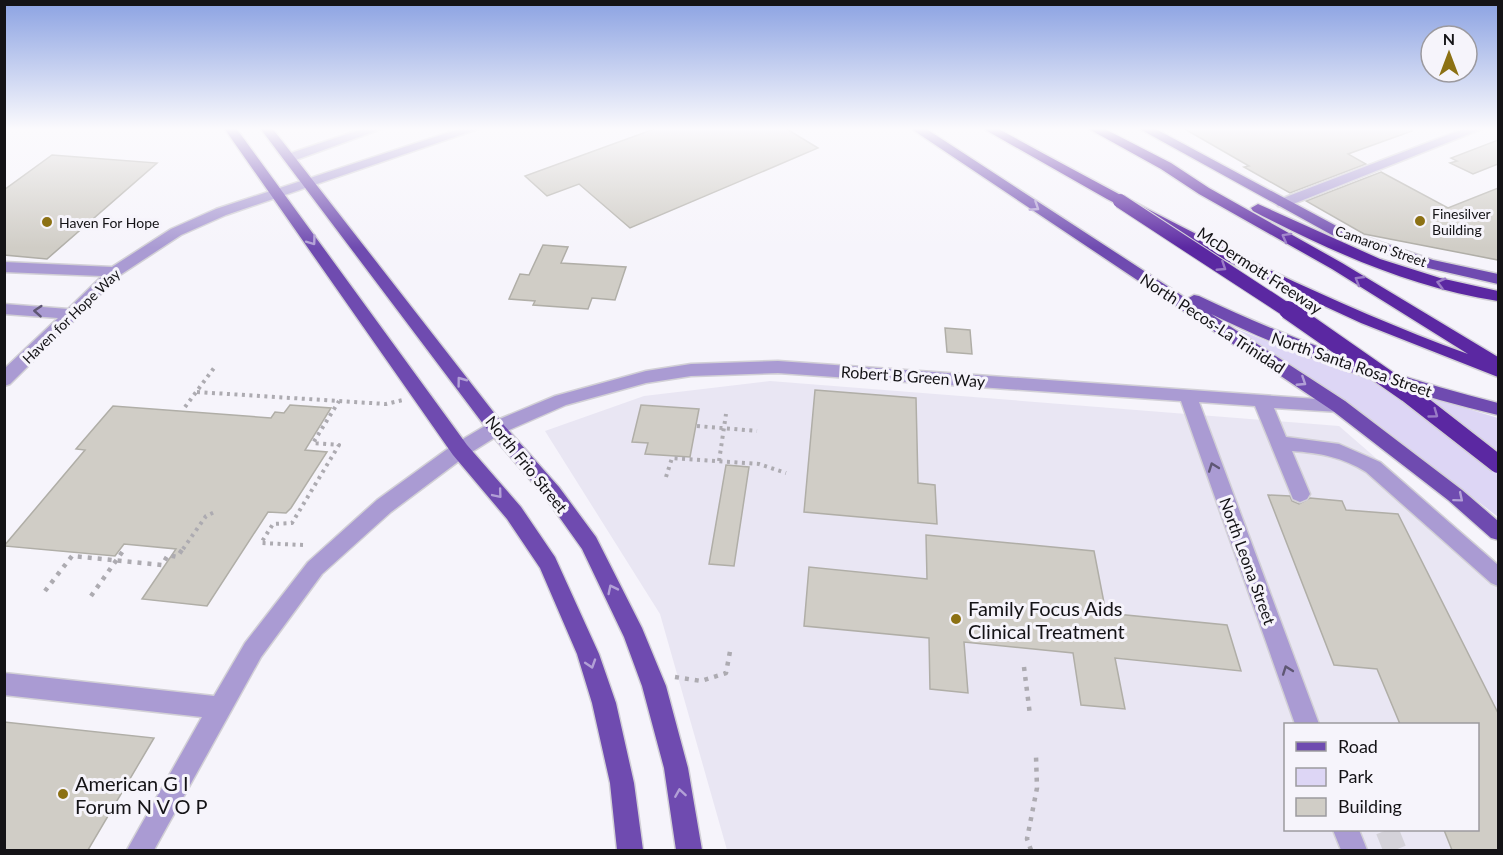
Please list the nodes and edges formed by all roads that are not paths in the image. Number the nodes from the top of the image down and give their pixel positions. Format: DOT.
graph roads {
  1 [pos="259,168"];
  2 [pos="297,168"];
  3 [pos="355,168"];
  4 [pos="977,168"];
  5 [pos="1060,168"];
  6 [pos="1169,168"];
  7 [pos="1171,168"];
  8 [pos="1218,168"];
  9 [pos="1374,168"];
  10 [pos="309,183"];
  11 [pos="278,194"];
  12 [pos="1120,201"];
  13 [pos="1283,203"];
  14 [pos="1113,257"];
  15 [pos="4,267"];
  16 [pos="115,272"];
  17 [pos="1498,279"];
  18 [pos="1498,296"];
  19 [pos="4,309"];
  20 [pos="71,314"];
  21 [pos="1498,365"];
  22 [pos="1498,371"];
  23 [pos="4,380"];
  24 [pos="1188,397"];
  25 [pos="1262,401"];
  26 [pos="1339,406"];
  27 [pos="1498,409"];
  28 [pos="496,428"];
  29 [pos="1279,443"];
  30 [pos="460,450"];
  31 [pos="1498,465"];
  32 [pos="1300,494"];
  33 [pos="1498,532"];
  34 [pos="1498,577"];
  35 [pos="4,684"];
  36 [pos="219,708"];
  37 [pos="1307,723"];
  38 [pos="1346,831"];
  39 [pos="140,850"];
  40 [pos="630,850"];
  41 [pos="689,850"];
  42 [pos="1354,850"];
  1 -- 11 [label="main road"];
  2 -- 10 [label="main road, North Frio Street"];
  3 -- 10 [label="street, Haven for Hope Way"];
  4 -- 14 [label="main road, North Pecos-La Trinidad, one-way"];
  5 -- 12 [label="highway, McDermott Freeway"];
  21 -- 6 [label="highway, one-way"];
  18 -- 7 [label="highway, one-way"];
  8 -- 13 [label="main road, Camaron Street"];
  9 -- 13 [label="street"];
  10 -- 11 [label="street, Haven for Hope Way"];
  28 -- 10 [label="main road, North Frio Street, one-way"];
  11 -- 16 [label="street, Haven for Hope Way"];
  11 -- 30 [label="main road, one-way"];
  12 -- 22 [label="highway, bridge"];
  12 -- 31 [label="highway, McDermott Freeway, one-way, bridge"];
  13 -- 17 [label="main road, Camaron Street"];
  14 -- 26 [label="main road, North Pecos-La Trinidad, one-way"];
  14 -- 27 [label="main road, North Santa Rosa Street"];
  15 -- 16 [label="street"];
  16 -- 20 [label="street, Haven for Hope Way"];
  20 -- 19 [label="street, one-way"];
  20 -- 23 [label="street, Haven for Hope Way"];
  24 -- 25 [label="street, Robert B Green Way"];
  24 -- 28 [label="street, Robert B Green Way"];
  37 -- 24 [label="street, North Leona Street, one-way"];
  25 -- 26 [label="street, Robert B Green Way"];
  25 -- 29 [label="street"];
  26 -- 33 [label="main road, North Pecos-La Trinidad, one-way"];
  28 -- 30 [label="street, Robert B Green Way"];
  41 -- 28 [label="main road, North Frio Street, one-way"];
  29 -- 32 [label="street"];
  29 -- 34 [label="street"];
  30 -- 36 [label="street, Robert B Green Way"];
  30 -- 40 [label="main road, one-way"];
  35 -- 36 [label="street"];
  36 -- 39 [label="street, Robert B Green Way"];
  38 -- 42 [label="street"];
}
